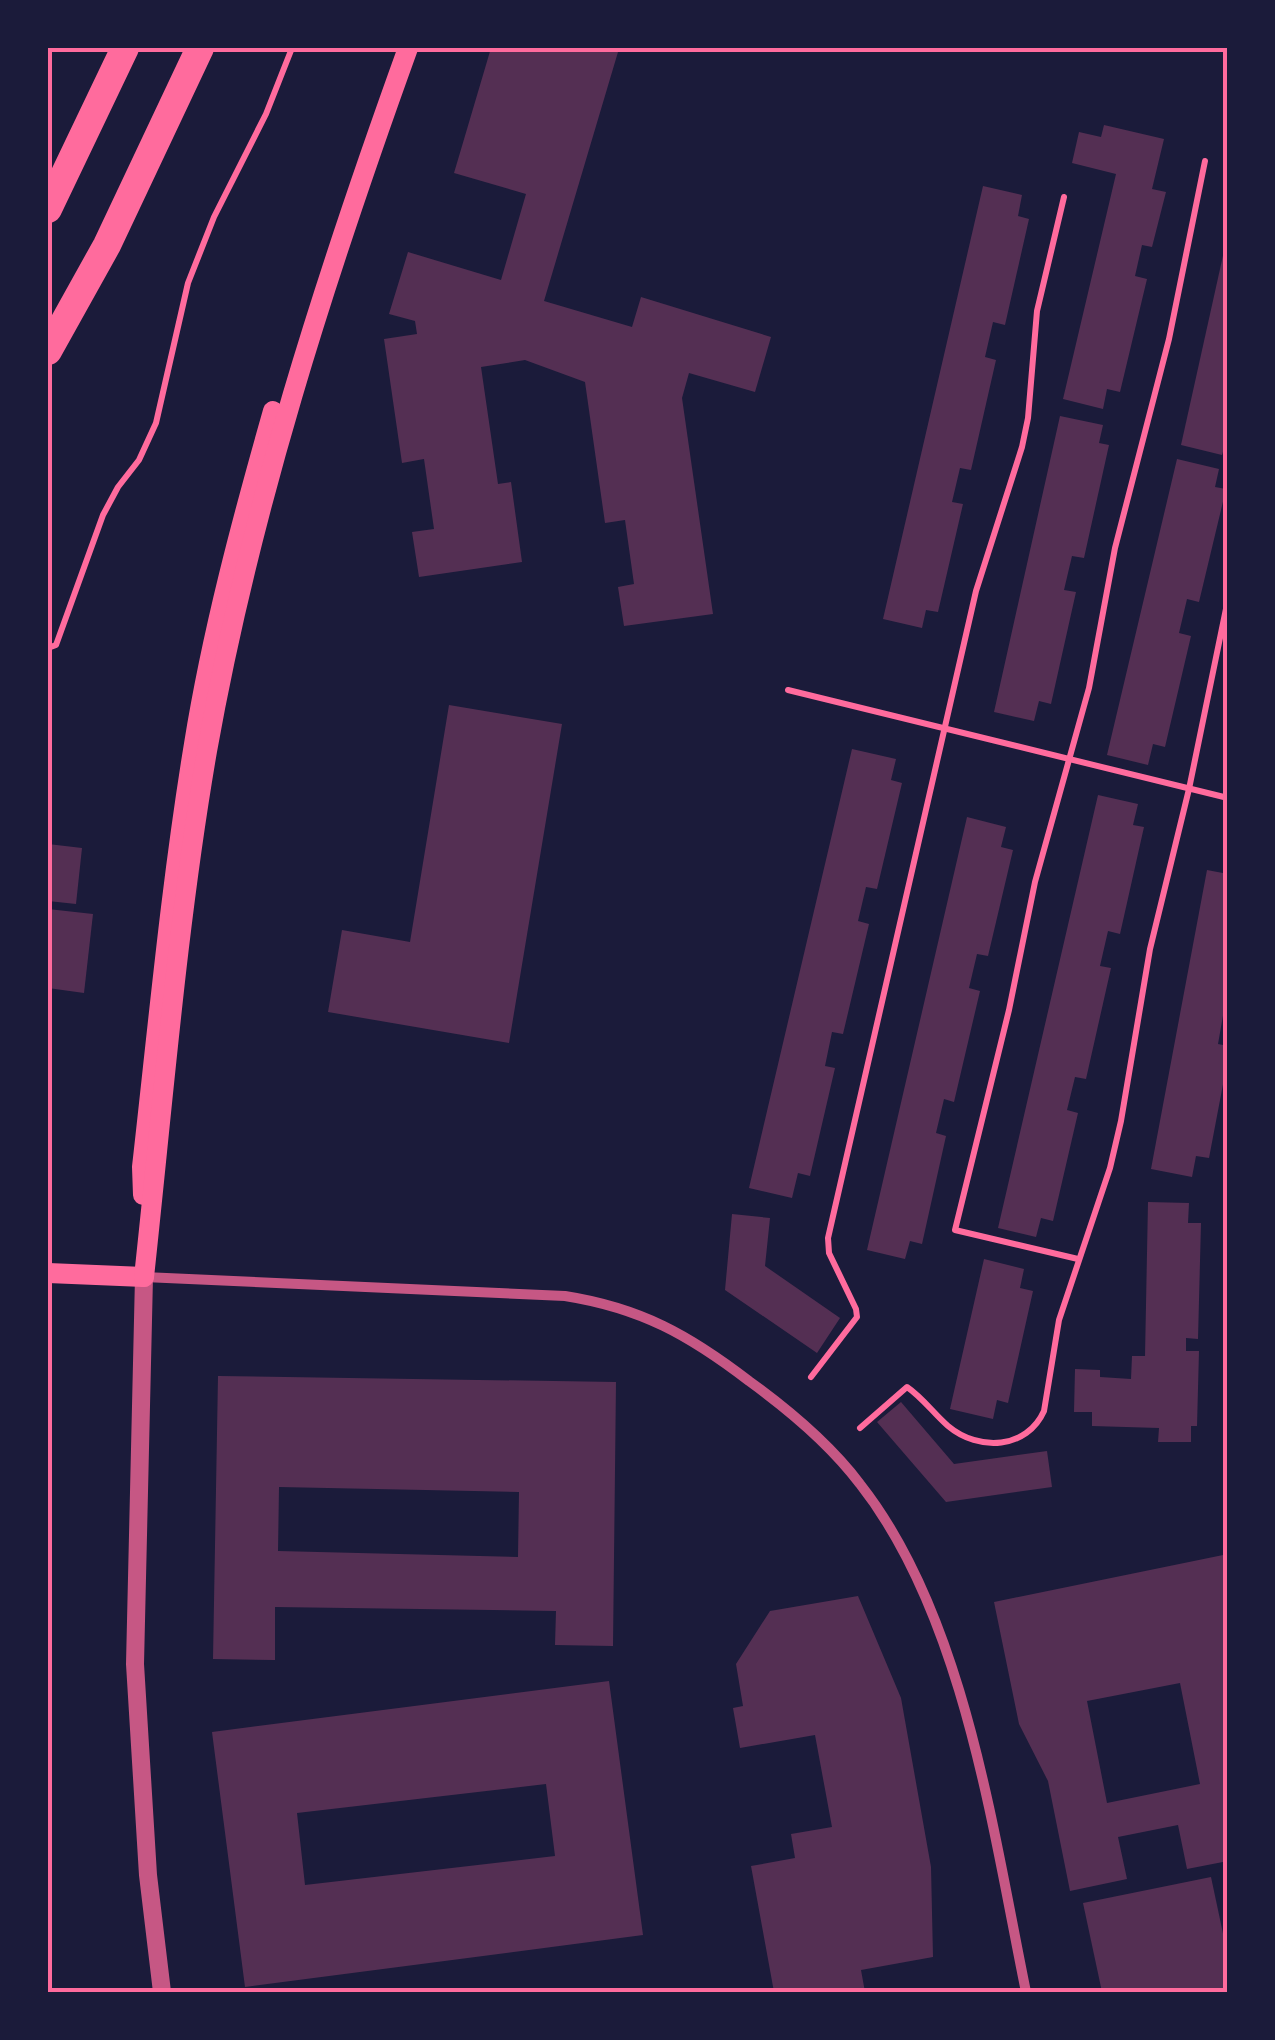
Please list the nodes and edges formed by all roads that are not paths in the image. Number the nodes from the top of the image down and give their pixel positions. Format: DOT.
graph roads {
  1 [pos="125,48"];
  2 [pos="200,48"];
  3 [pos="396,48"];
  4 [pos="408,48"];
  5 [pos="48,209"];
  6 [pos="48,351"];
  7 [pos="48,1273"];
  8 [pos="144,1276"];
  9 [pos="162,1992"];
  10 [pos="1026,1992"];
  1 -- 5 [label="highway"];
  2 -- 6 [label="highway"];
  3 -- 8 [label="main road"];
  4 -- 8 [label="main road"];
  7 -- 8 [label="main road"];
  8 -- 9 [label="street"];
  8 -- 10 [label="street"];
}
